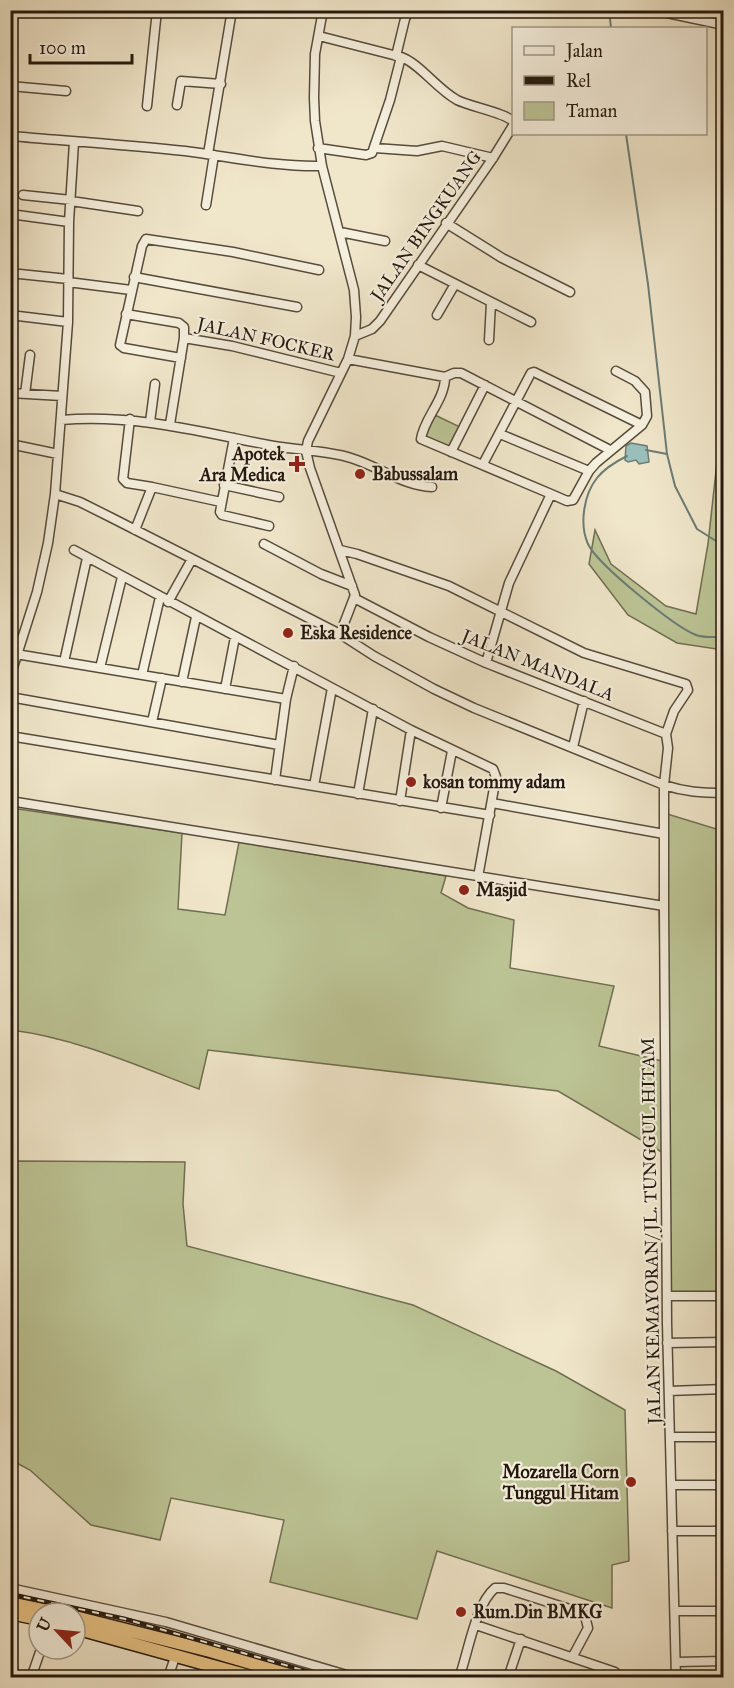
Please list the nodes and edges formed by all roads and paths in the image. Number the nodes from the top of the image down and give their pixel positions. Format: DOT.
graph roads {
  1 [pos="158,10"];
  2 [pos="232,10"];
  3 [pos="323,10"];
  4 [pos="409,10"];
  5 [pos="657,10"];
  6 [pos="667,12"];
  7 [pos="723,25"];
  8 [pos="319,36"];
  9 [pos="398,56"];
  10 [pos="221,84"];
  11 [pos="10,86"];
  12 [pos="66,91"];
  13 [pos="177,105"];
  14 [pos="147,106"];
  15 [pos="512,122"];
  16 [pos="512,125"];
  17 [pos="10,135"];
  18 [pos="74,142"];
  19 [pos="318,148"];
  20 [pos="375,148"];
  21 [pos="211,155"];
  22 [pos="493,158"];
  23 [pos="322,166"];
  24 [pos="22,195"];
  25 [pos="71,200"];
  26 [pos="206,205"];
  27 [pos="138,211"];
  28 [pos="10,214"];
  29 [pos="69,222"];
  30 [pos="446,223"];
  31 [pos="340,232"];
  32 [pos="385,241"];
  33 [pos="418,265"];
  34 [pos="319,270"];
  35 [pos="10,273"];
  36 [pos="134,277"];
  37 [pos="68,281"];
  38 [pos="455,284"];
  39 [pos="131,290"];
  40 [pos="570,292"];
  41 [pos="491,303"];
  42 [pos="297,307"];
  43 [pos="126,314"];
  44 [pos="10,315"];
  45 [pos="437,315"];
  46 [pos="68,322"];
  47 [pos="531,322"];
  48 [pos="355,336"];
  49 [pos="184,338"];
  50 [pos="489,340"];
  51 [pos="30,355"];
  52 [pos="181,358"];
  53 [pos="348,359"];
  54 [pos="616,371"];
  55 [pos="341,373"];
  56 [pos="445,377"];
  57 [pos="156,384"];
  58 [pos="485,385"];
  59 [pos="10,393"];
  60 [pos="25,394"];
  61 [pos="62,396"];
  62 [pos="517,401"];
  63 [pos="130,419"];
  64 [pos="61,420"];
  65 [pos="150,422"];
  66 [pos="170,424"];
  67 [pos="642,425"];
  68 [pos="500,434"];
  69 [pos="234,438"];
  70 [pos="10,444"];
  71 [pos="610,450"];
  72 [pos="306,451"];
  73 [pos="451,452"];
  74 [pos="58,454"];
  75 [pos="483,464"];
  76 [pos="589,471"];
  77 [pos="224,485"];
  78 [pos="152,487"];
  79 [pos="432,487"];
  80 [pos="55,494"];
  81 [pos="551,494"];
  82 [pos="279,497"];
  83 [pos="221,502"];
  84 [pos="269,526"];
  85 [pos="135,530"];
  86 [pos="264,544"];
  87 [pos="340,549"];
  88 [pos="74,550"];
  89 [pos="87,558"];
  90 [pos="192,560"];
  91 [pos="122,577"];
  92 [pos="352,586"];
  93 [pos="354,598"];
  94 [pos="164,599"];
  95 [pos="500,610"];
  96 [pos="196,617"];
  97 [pos="340,634"];
  98 [pos="235,637"];
  99 [pos="14,654"];
  100 [pos="64,662"];
  101 [pos="486,663"];
  102 [pos="294,666"];
  103 [pos="100,668"];
  104 [pos="142,675"];
  105 [pos="10,677"];
  106 [pos="162,678"];
  107 [pos="182,682"];
  108 [pos="332,688"];
  109 [pos="225,689"];
  110 [pos="10,697"];
  111 [pos="286,699"];
  112 [pos="584,701"];
  113 [pos="373,709"];
  114 [pos="152,722"];
  115 [pos="411,730"];
  116 [pos="666,734"];
  117 [pos="10,736"];
  118 [pos="279,745"];
  119 [pos="573,747"];
  120 [pos="452,751"];
  121 [pos="275,780"];
  122 [pos="664,785"];
  123 [pos="314,786"];
  124 [pos="723,793"];
  125 [pos="358,794"];
  126 [pos="10,801"];
  127 [pos="400,801"];
  128 [pos="492,803"];
  129 [pos="441,808"];
  130 [pos="490,815"];
  131 [pos="664,834"];
  132 [pos="478,877"];
  133 [pos="664,906"];
  134 [pos="667,1296"];
  135 [pos="723,1296"];
  136 [pos="723,1342"];
  137 [pos="667,1343"];
  138 [pos="723,1389"];
  139 [pos="669,1391"];
  140 [pos="670,1437"];
  141 [pos="723,1437"];
  142 [pos="671,1485"];
  143 [pos="723,1485"];
  144 [pos="723,1531"];
  145 [pos="672,1532"];
  146 [pos="10,1588"];
  147 [pos="10,1603"];
  148 [pos="27,1607"];
  149 [pos="675,1611"];
  150 [pos="723,1611"];
  151 [pos="10,1613"];
  152 [pos="27,1617"];
  153 [pos="87,1621"];
  154 [pos="476,1625"];
  155 [pos="87,1631"];
  156 [pos="521,1640"];
  157 [pos="176,1654"];
  158 [pos="208,1656"];
  159 [pos="573,1656"];
  160 [pos="36,1661"];
  161 [pos="723,1661"];
  162 [pos="676,1662"];
  163 [pos="462,1672"];
  164 [pos="31,1677"];
  165 [pos="168,1677"];
  166 [pos="256,1677"];
  167 [pos="302,1677"];
  168 [pos="357,1677"];
  169 [pos="508,1677"];
  170 [pos="620,1677"];
  171 [pos="676,1677"];
  1 -- 14 [label="street"];
  2 -- 10 [label="street"];
  3 -- 8 [label="street"];
  4 -- 9 [label="street"];
  5 -- 6 [label="street"];
  6 -- 7 [label="street"];
  8 -- 9 [label="street"];
  8 -- 19 [label="street"];
  9 -- 15 [label="street, JALAN BINGKUANG"];
  9 -- 20 [label="street"];
  10 -- 13 [label="street"];
  10 -- 21 [label="street"];
  11 -- 12 [label="street"];
  16 -- 22 [label="street, JALAN BINGKUANG"];
  17 -- 18 [label="street"];
  18 -- 21 [label="street"];
  18 -- 25 [label="street"];
  19 -- 20 [label="street"];
  19 -- 23 [label="street"];
  20 -- 22 [label="street"];
  21 -- 23 [label="street"];
  21 -- 26 [label="street"];
  22 -- 30 [label="street, JALAN BINGKUANG"];
  23 -- 31 [label="street"];
  24 -- 25 [label="street"];
  25 -- 27 [label="street"];
  25 -- 29 [label="street"];
  28 -- 29 [label="street"];
  29 -- 37 [label="street"];
  30 -- 33 [label="street, JALAN BINGKUANG"];
  30 -- 40 [label="street"];
  31 -- 32 [label="street"];
  31 -- 48 [label="street"];
  33 -- 38 [label="street"];
  33 -- 48 [label="street, JALAN BINGKUANG"];
  34 -- 36 [label="street"];
  35 -- 37 [label="street"];
  36 -- 39 [label="street"];
  36 -- 42 [label="street"];
  37 -- 39 [label="street"];
  37 -- 46 [label="street"];
  38 -- 41 [label="street"];
  38 -- 45 [label="street"];
  39 -- 43 [label="street"];
  41 -- 47 [label="street"];
  41 -- 50 [label="street"];
  43 -- 49 [label="street"];
  43 -- 52 [label="street"];
  44 -- 46 [label="street"];
  46 -- 61 [label="street"];
  48 -- 53 [label="street"];
  49 -- 52 [label="street"];
  49 -- 55 [label="street, JALAN FOCKER"];
  51 -- 60 [label="street"];
  52 -- 66 [label="street"];
  53 -- 55 [label="street"];
  53 -- 56 [label="street"];
  54 -- 67 [label="street"];
  55 -- 72 [label="street"];
  56 -- 58 [label="street"];
  56 -- 73 [label="street"];
  57 -- 65 [label="street"];
  58 -- 62 [label="street"];
  58 -- 73 [label="street"];
  59 -- 60 [label="street"];
  60 -- 61 [label="street"];
  61 -- 64 [label="street"];
  62 -- 67 [label="street"];
  62 -- 68 [label="street"];
  62 -- 71 [label="street"];
  63 -- 64 [label="street"];
  63 -- 65 [label="street"];
  63 -- 78 [label="street"];
  64 -- 74 [label="street"];
  65 -- 66 [label="street"];
  66 -- 69 [label="street"];
  67 -- 71 [label="street"];
  68 -- 75 [label="street"];
  68 -- 76 [label="street"];
  69 -- 72 [label="street"];
  69 -- 77 [label="street"];
  70 -- 74 [label="street"];
  71 -- 76 [label="street"];
  72 -- 79 [label="street"];
  72 -- 87 [label="street"];
  73 -- 75 [label="street"];
  74 -- 80 [label="street"];
  75 -- 81 [label="street"];
  76 -- 81 [label="street"];
  77 -- 82 [label="street"];
  77 -- 83 [label="street"];
  78 -- 83 [label="street"];
  78 -- 85 [label="street"];
  80 -- 85 [label="street"];
  80 -- 99 [label="street"];
  81 -- 95 [label="street"];
  83 -- 84 [label="street"];
  85 -- 90 [label="street"];
  86 -- 92 [label="street"];
  87 -- 92 [label="street"];
  87 -- 95 [label="street"];
  88 -- 89 [label="street"];
  89 -- 91 [label="street"];
  89 -- 100 [label="street"];
  90 -- 94 [label="street"];
  90 -- 97 [label="street"];
  91 -- 94 [label="street"];
  91 -- 103 [label="street"];
  92 -- 93 [label="street"];
  93 -- 97 [label="street"];
  93 -- 101 [label="street, JALAN MANDALA"];
  94 -- 96 [label="street"];
  94 -- 104 [label="street"];
  95 -- 101 [label="street"];
  95 -- 116 [label="street"];
  96 -- 98 [label="street"];
  96 -- 107 [label="street"];
  97 -- 119 [label="street"];
  98 -- 102 [label="street"];
  98 -- 109 [label="street"];
  99 -- 100 [label="street"];
  99 -- 105 [label="street"];
  100 -- 103 [label="street"];
  101 -- 112 [label="street, JALAN MANDALA"];
  102 -- 108 [label="street"];
  102 -- 111 [label="street"];
  103 -- 104 [label="street"];
  104 -- 106 [label="street"];
  106 -- 107 [label="street"];
  106 -- 114 [label="street"];
  107 -- 109 [label="street"];
  108 -- 113 [label="street"];
  108 -- 123 [label="street"];
  109 -- 111 [label="street"];
  110 -- 114 [label="street"];
  111 -- 118 [label="street"];
  112 -- 116 [label="street, JALAN MANDALA"];
  112 -- 119 [label="street"];
  113 -- 115 [label="street"];
  113 -- 125 [label="street"];
  114 -- 118 [label="street"];
  115 -- 120 [label="street"];
  115 -- 127 [label="street"];
  116 -- 122 [label="street"];
  117 -- 121 [label="street"];
  118 -- 121 [label="street"];
  119 -- 122 [label="street"];
  120 -- 128 [label="street"];
  120 -- 129 [label="street"];
  121 -- 123 [label="street"];
  122 -- 124 [label="street"];
  122 -- 131 [label="street, JALAN KEMAYORAN/ JL. TUNGGUL HITAM"];
  123 -- 125 [label="street"];
  125 -- 127 [label="street"];
  126 -- 132 [label="street"];
  127 -- 129 [label="street"];
  128 -- 130 [label="street"];
  128 -- 131 [label="street"];
  129 -- 130 [label="street"];
  130 -- 132 [label="street"];
  131 -- 133 [label="street, JALAN KEMAYORAN/ JL. TUNGGUL HITAM"];
  132 -- 133 [label="street"];
  133 -- 134 [label="street, JALAN KEMAYORAN/ JL. TUNGGUL HITAM"];
  134 -- 135 [label="street"];
  134 -- 137 [label="street, JALAN KEMAYORAN/ JL. TUNGGUL HITAM"];
  136 -- 137 [label="street"];
  137 -- 139 [label="street, JALAN KEMAYORAN/ JL. TUNGGUL HITAM"];
  138 -- 139 [label="street"];
  139 -- 140 [label="street, JALAN KEMAYORAN/ JL. TUNGGUL HITAM"];
  140 -- 141 [label="street"];
  140 -- 142 [label="street, JALAN KEMAYORAN/ JL. TUNGGUL HITAM"];
  142 -- 143 [label="street"];
  142 -- 145 [label="street, JALAN KEMAYORAN/ JL. TUNGGUL HITAM"];
  144 -- 145 [label="street"];
  145 -- 149 [label="street, JALAN KEMAYORAN/ JL. TUNGGUL HITAM"];
  146 -- 168 [label="street"];
  147 -- 148 [label="highway"];
  149 -- 150 [label="street"];
  149 -- 162 [label="street, JALAN KEMAYORAN/ JL. TUNGGUL HITAM"];
  151 -- 152 [label="highway"];
  153 -- 158 [label="highway"];
  154 -- 156 [label="street"];
  154 -- 159 [label="street"];
  154 -- 163 [label="street"];
  155 -- 157 [label="highway"];
  156 -- 159 [label="street"];
  156 -- 169 [label="street"];
  157 -- 158 [label="highway"];
  157 -- 165 [label="street"];
  158 -- 166 [label="highway"];
  158 -- 167 [label="highway"];
  159 -- 170 [label="street"];
  160 -- 164 [label="street"];
  161 -- 162 [label="street"];
  162 -- 171 [label="street, JALAN KEMAYORAN/ JL. TUNGGUL HITAM"];
}
